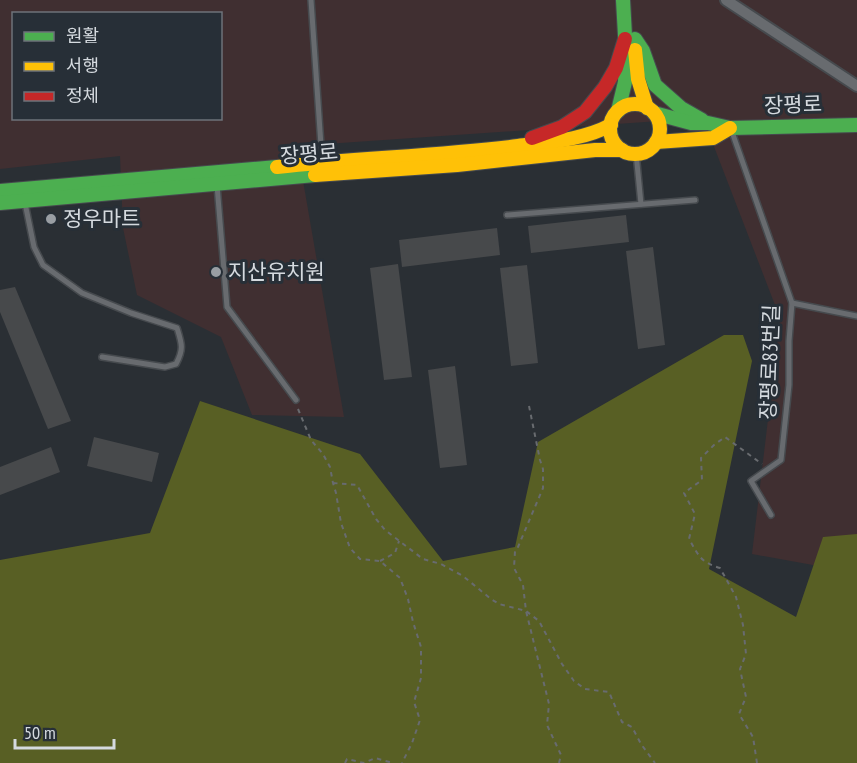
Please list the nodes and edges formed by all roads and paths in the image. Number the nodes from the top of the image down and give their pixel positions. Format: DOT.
graph roads {
  1 [pos="311,0"];
  2 [pos="623,0"];
  3 [pos="633,0"];
  4 [pos="726,0"];
  5 [pos="630,39"];
  6 [pos="857,86"];
  7 [pos="651,110"];
  8 [pos="618,111"];
  9 [pos="708,123"];
  10 [pos="857,124"];
  11 [pos="611,125"];
  12 [pos="730,128"];
  13 [pos="656,142"];
  14 [pos="520,146"];
  15 [pos="622,150"];
  16 [pos="636,153"];
  17 [pos="322,168"];
  18 [pos="217,178"];
  19 [pos="0,191"];
  20 [pos="24,195"];
  21 [pos="695,200"];
  22 [pos="0,203"];
  23 [pos="641,204"];
  24 [pos="507,215"];
  25 [pos="792,303"];
  26 [pos="857,316"];
  27 [pos="102,357"];
  28 [pos="296,400"];
  29 [pos="529,406"];
  30 [pos="768,470"];
  31 [pos="333,483"];
  32 [pos="771,515"];
  33 [pos="399,541"];
  34 [pos="380,561"];
  35 [pos="526,611"];
  36 [pos="345,763"];
  37 [pos="393,763"];
  38 [pos="402,763"];
  39 [pos="559,763"];
  40 [pos="655,763"];
  41 [pos="757,763"];
  1 -- 17 [label="lane"];
  2 -- 5 [label="street"];
  3 -- 5 [label="street"];
  4 -- 6 [label="street"];
  5 -- 7 [label="street"];
  5 -- 8 [label="street"];
  5 -- 9 [label="street"];
  5 -- 14 [label="street"];
  7 -- 8 [label="street"];
  7 -- 9 [label="street"];
  7 -- 13 [label="street"];
  8 -- 11 [label="street"];
  9 -- 12 [label="street"];
  10 -- 12 [label="street, 장평로"];
  11 -- 14 [label="street, 장평로"];
  11 -- 15 [label="street"];
  12 -- 13 [label="street"];
  12 -- 25 [label="lane, 장평로83번길"];
  13 -- 16 [label="street"];
  14 -- 17 [label="street, 장평로"];
  15 -- 16 [label="street"];
  15 -- 17 [label="street, 장평로"];
  16 -- 23 [label="lane"];
  17 -- 18 [label="street, 장평로"];
  18 -- 20 [label="street, 장평로"];
  18 -- 28 [label="lane"];
  19 -- 20 [label="street, 장평로"];
  20 -- 22 [label="street, 장평로"];
  20 -- 27 [label="lane"];
  21 -- 23 [label="lane"];
  23 -- 24 [label="lane"];
  25 -- 26 [label="lane"];
  25 -- 30 [label="lane, 장평로83번길"];
  28 -- 31 [label="path"];
  29 -- 35 [label="path"];
  30 -- 32 [label="lane, 장평로83번길"];
  30 -- 41 [label="path"];
  31 -- 33 [label="path"];
  31 -- 34 [label="path"];
  33 -- 34 [label="path"];
  33 -- 35 [label="path"];
  34 -- 38 [label="path"];
  35 -- 39 [label="path"];
  35 -- 40 [label="path"];
  36 -- 37 [label="path"];
}
